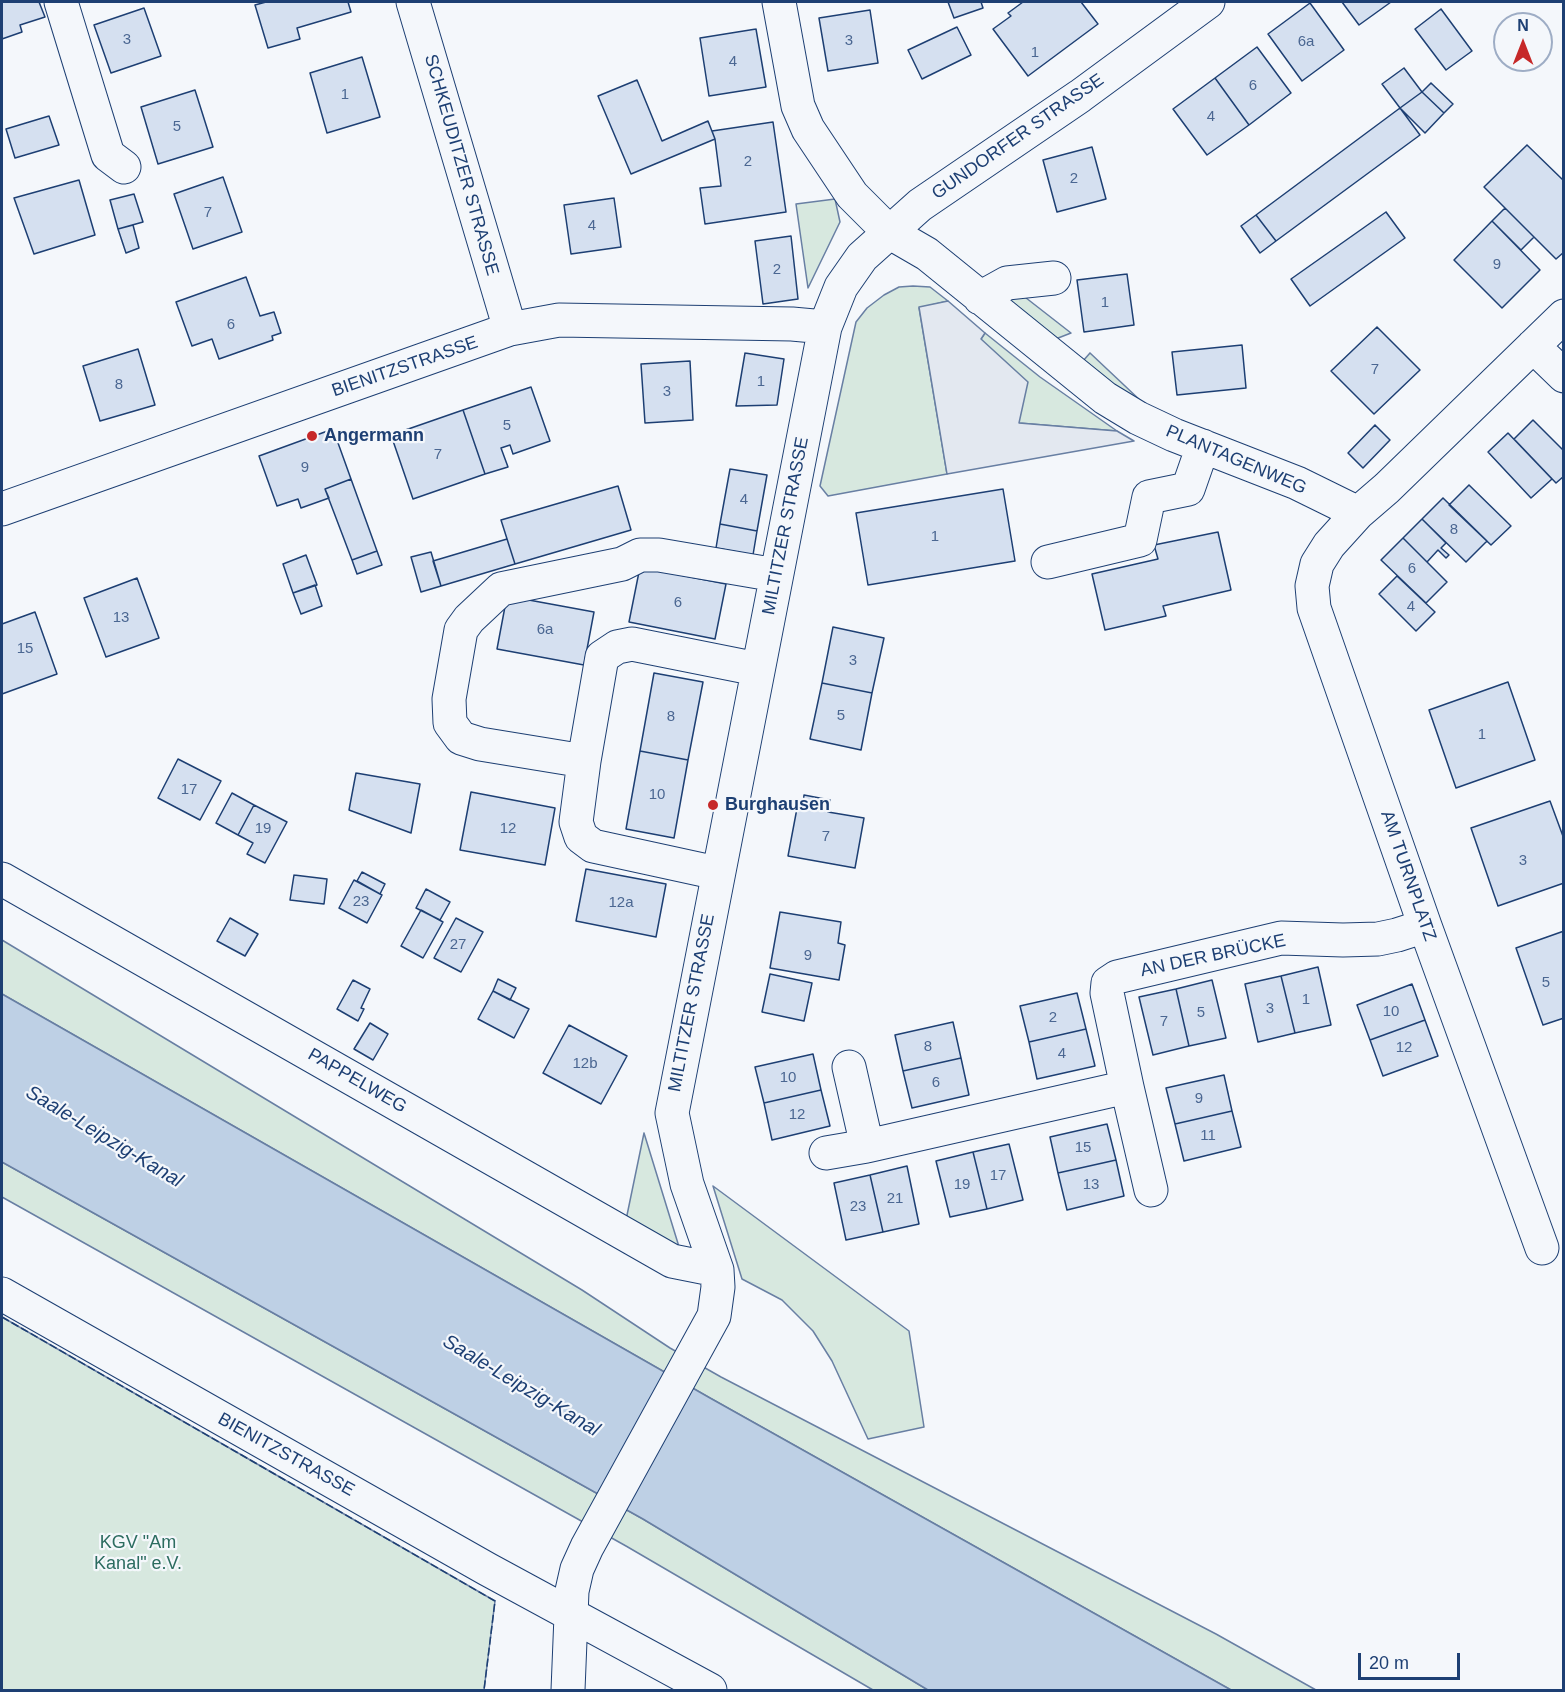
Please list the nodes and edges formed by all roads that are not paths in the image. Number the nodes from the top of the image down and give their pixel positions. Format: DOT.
graph roads {
  1 [pos="61,2"];
  2 [pos="413,2"];
  3 [pos="779,2"];
  4 [pos="1208,2"];
  5 [pos="124,167"];
  6 [pos="889,232"];
  7 [pos="1054,278"];
  8 [pos="841,287"];
  9 [pos="980,298"];
  10 [pos="1563,316"];
  11 [pos="825,327"];
  12 [pos="510,329"];
  13 [pos="1533,346"];
  14 [pos="1563,376"];
  15 [pos="1203,446"];
  16 [pos="2,509"];
  17 [pos="1358,513"];
  18 [pos="1048,562"];
  19 [pos="776,575"];
  20 [pos="758,669"];
  21 [pos="584,761"];
  22 [pos="717,873"];
  23 [pos="2,879"];
  24 [pos="1425,926"];
  25 [pos="849,1067"];
  26 [pos="1126,1087"];
  27 [pos="867,1146"];
  28 [pos="826,1153"];
  29 [pos="1151,1190"];
  30 [pos="1542,1248"];
  31 [pos="717,1270"];
  32 [pos="2,1294"];
  33 [pos="571,1614"];
  34 [pos="568,1690"];
  35 [pos="710,1690"];
  1 -- 5 [label="street"];
  2 -- 12 [label="street, SCHKEUDITZER STRASSE"];
  3 -- 6 [label="street, PLANTAGENWEG"];
  4 -- 6 [label="street, GUNDORFER STRASSE"];
  6 -- 8 [label="street, GUNDORFER STRASSE"];
  6 -- 9 [label="street, PLANTAGENWEG"];
  7 -- 9 [label="street"];
  8 -- 11 [label="street, MILTITZER STRASSE"];
  9 -- 15 [label="street, PLANTAGENWEG"];
  10 -- 13 [label="street"];
  11 -- 12 [label="street, BIENITZSTRASSE"];
  11 -- 19 [label="street, MILTITZER STRASSE"];
  12 -- 16 [label="street, BIENITZSTRASSE"];
  13 -- 14 [label="street"];
  13 -- 17 [label="street"];
  15 -- 17 [label="street, PLANTAGENWEG"];
  15 -- 18 [label="street"];
  17 -- 24 [label="street, AM TURNPLATZ"];
  19 -- 20 [label="street, MILTITZER STRASSE"];
  19 -- 21 [label="street"];
  20 -- 21 [label="street"];
  20 -- 22 [label="street, MILTITZER STRASSE"];
  21 -- 22 [label="street"];
  22 -- 31 [label="street, MILTITZER STRASSE"];
  23 -- 31 [label="street, PAPPELWEG"];
  24 -- 26 [label="street, AN DER BRÜCKE"];
  24 -- 30 [label="street, AM TURNPLATZ"];
  25 -- 27 [label="street"];
  26 -- 27 [label="street"];
  26 -- 29 [label="street, AN DER BRÜCKE"];
  27 -- 28 [label="street"];
  31 -- 33 [label="street, MILTITZER STRASSE"];
  32 -- 33 [label="street, BIENITZSTRASSE"];
  33 -- 34 [label="street, MILTITZER STRASSE"];
  33 -- 35 [label="street, BIENITZSTRASSE"];
}
